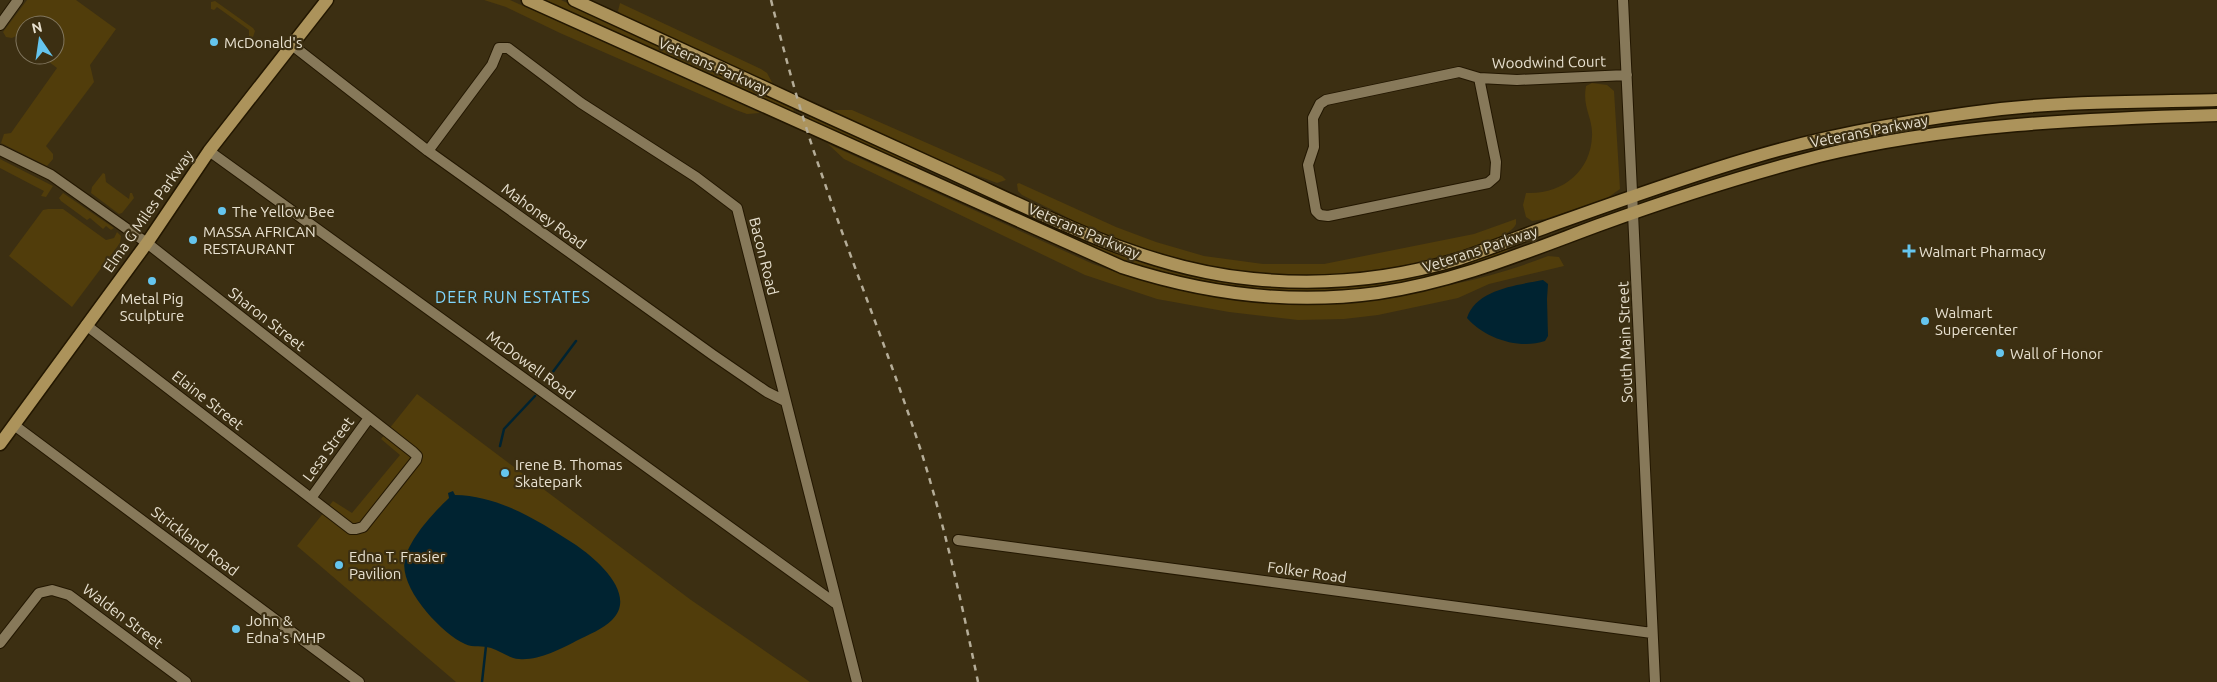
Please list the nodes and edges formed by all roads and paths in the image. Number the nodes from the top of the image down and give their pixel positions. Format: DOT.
graph roads {
  1 [pos="18,0"];
  2 [pos="327,0"];
  3 [pos="528,0"];
  4 [pos="574,0"];
  5 [pos="1623,0"];
  6 [pos="0,24"];
  7 [pos="292,45"];
  8 [pos="1627,75"];
  9 [pos="1479,78"];
  10 [pos="2217,100"];
  11 [pos="2217,115"];
  12 [pos="0,150"];
  13 [pos="209,150"];
  14 [pos="428,151"];
  15 [pos="1633,196"];
  16 [pos="1634,212"];
  17 [pos="147,243"];
  18 [pos="86,325"];
  19 [pos="785,401"];
  20 [pos="369,418"];
  21 [pos="14,424"];
  22 [pos="0,444"];
  23 [pos="311,498"];
  24 [pos="958,540"];
  25 [pos="836,603"];
  26 [pos="1652,633"];
  27 [pos="0,643"];
  28 [pos="186,682"];
  29 [pos="359,682"];
  30 [pos="857,682"];
  31 [pos="1655,682"];
  1 -- 6 [label="street"];
  2 -- 7 [label="main road, Elma G Miles Parkway"];
  3 -- 16 [label="main road, Veterans Parkway"];
  4 -- 15 [label="main road, Veterans Parkway"];
  5 -- 8 [label="street, South Main Street"];
  7 -- 13 [label="main road, Elma G Miles Parkway"];
  7 -- 14 [label="street, Mahoney Road"];
  8 -- 9 [label="street, Woodwind Court"];
  8 -- 15 [label="street, South Main Street"];
  9 -- 9 [label="street, Woodwind Court"];
  10 -- 15 [label="main road, Veterans Parkway"];
  11 -- 16 [label="main road, Veterans Parkway"];
  12 -- 17 [label="street, Sharon Street"];
  13 -- 17 [label="main road, Elma G Miles Parkway"];
  13 -- 25 [label="street, McDowell Road"];
  14 -- 19 [label="street, Mahoney Road"];
  14 -- 19 [label="street, Bacon Road"];
  15 -- 16 [label="street, South Main Street"];
  16 -- 26 [label="street, South Main Street"];
  17 -- 18 [label="main road, Elma G Miles Parkway"];
  17 -- 20 [label="street, Sharon Street"];
  18 -- 21 [label="main road, Elma G Miles Parkway"];
  18 -- 23 [label="street, Elaine Street"];
  19 -- 25 [label="street, Bacon Road"];
  20 -- 23 [label="street, Lesa Street"];
  20 -- 23 [label="street, Sharon Street"];
  21 -- 22 [label="main road, Elma G Miles Parkway"];
  21 -- 29 [label="street, Strickland Road"];
  24 -- 26 [label="street, Folker Road"];
  25 -- 30 [label="street, Bacon Road"];
  26 -- 31 [label="street, South Main Street"];
  27 -- 28 [label="street, Walden Street"];
}
